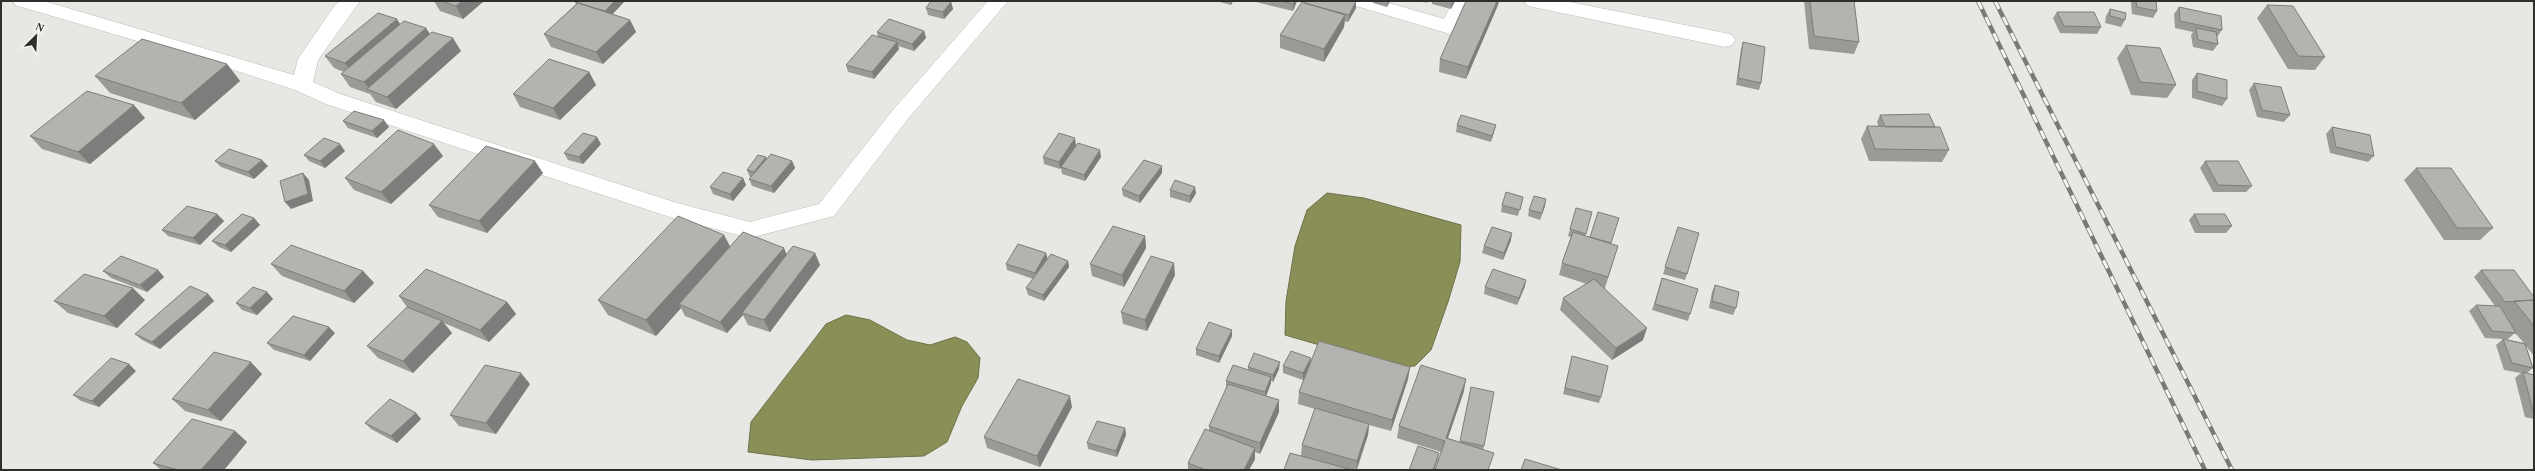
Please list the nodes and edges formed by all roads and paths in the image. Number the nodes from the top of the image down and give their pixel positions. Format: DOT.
graph roads {
  1 [pos="22,1"];
  2 [pos="351,1"];
  3 [pos="999,1"];
  4 [pos="1360,1"];
  5 [pos="1462,1"];
  6 [pos="1532,1"];
  7 [pos="1725,40"];
  8 [pos="302,85"];
  1 -- 8 [label="street"];
  2 -- 8 [label="street"];
  3 -- 8 [label="street"];
  4 -- 5 [label="street"];
  6 -- 7 [label="street"];
}
